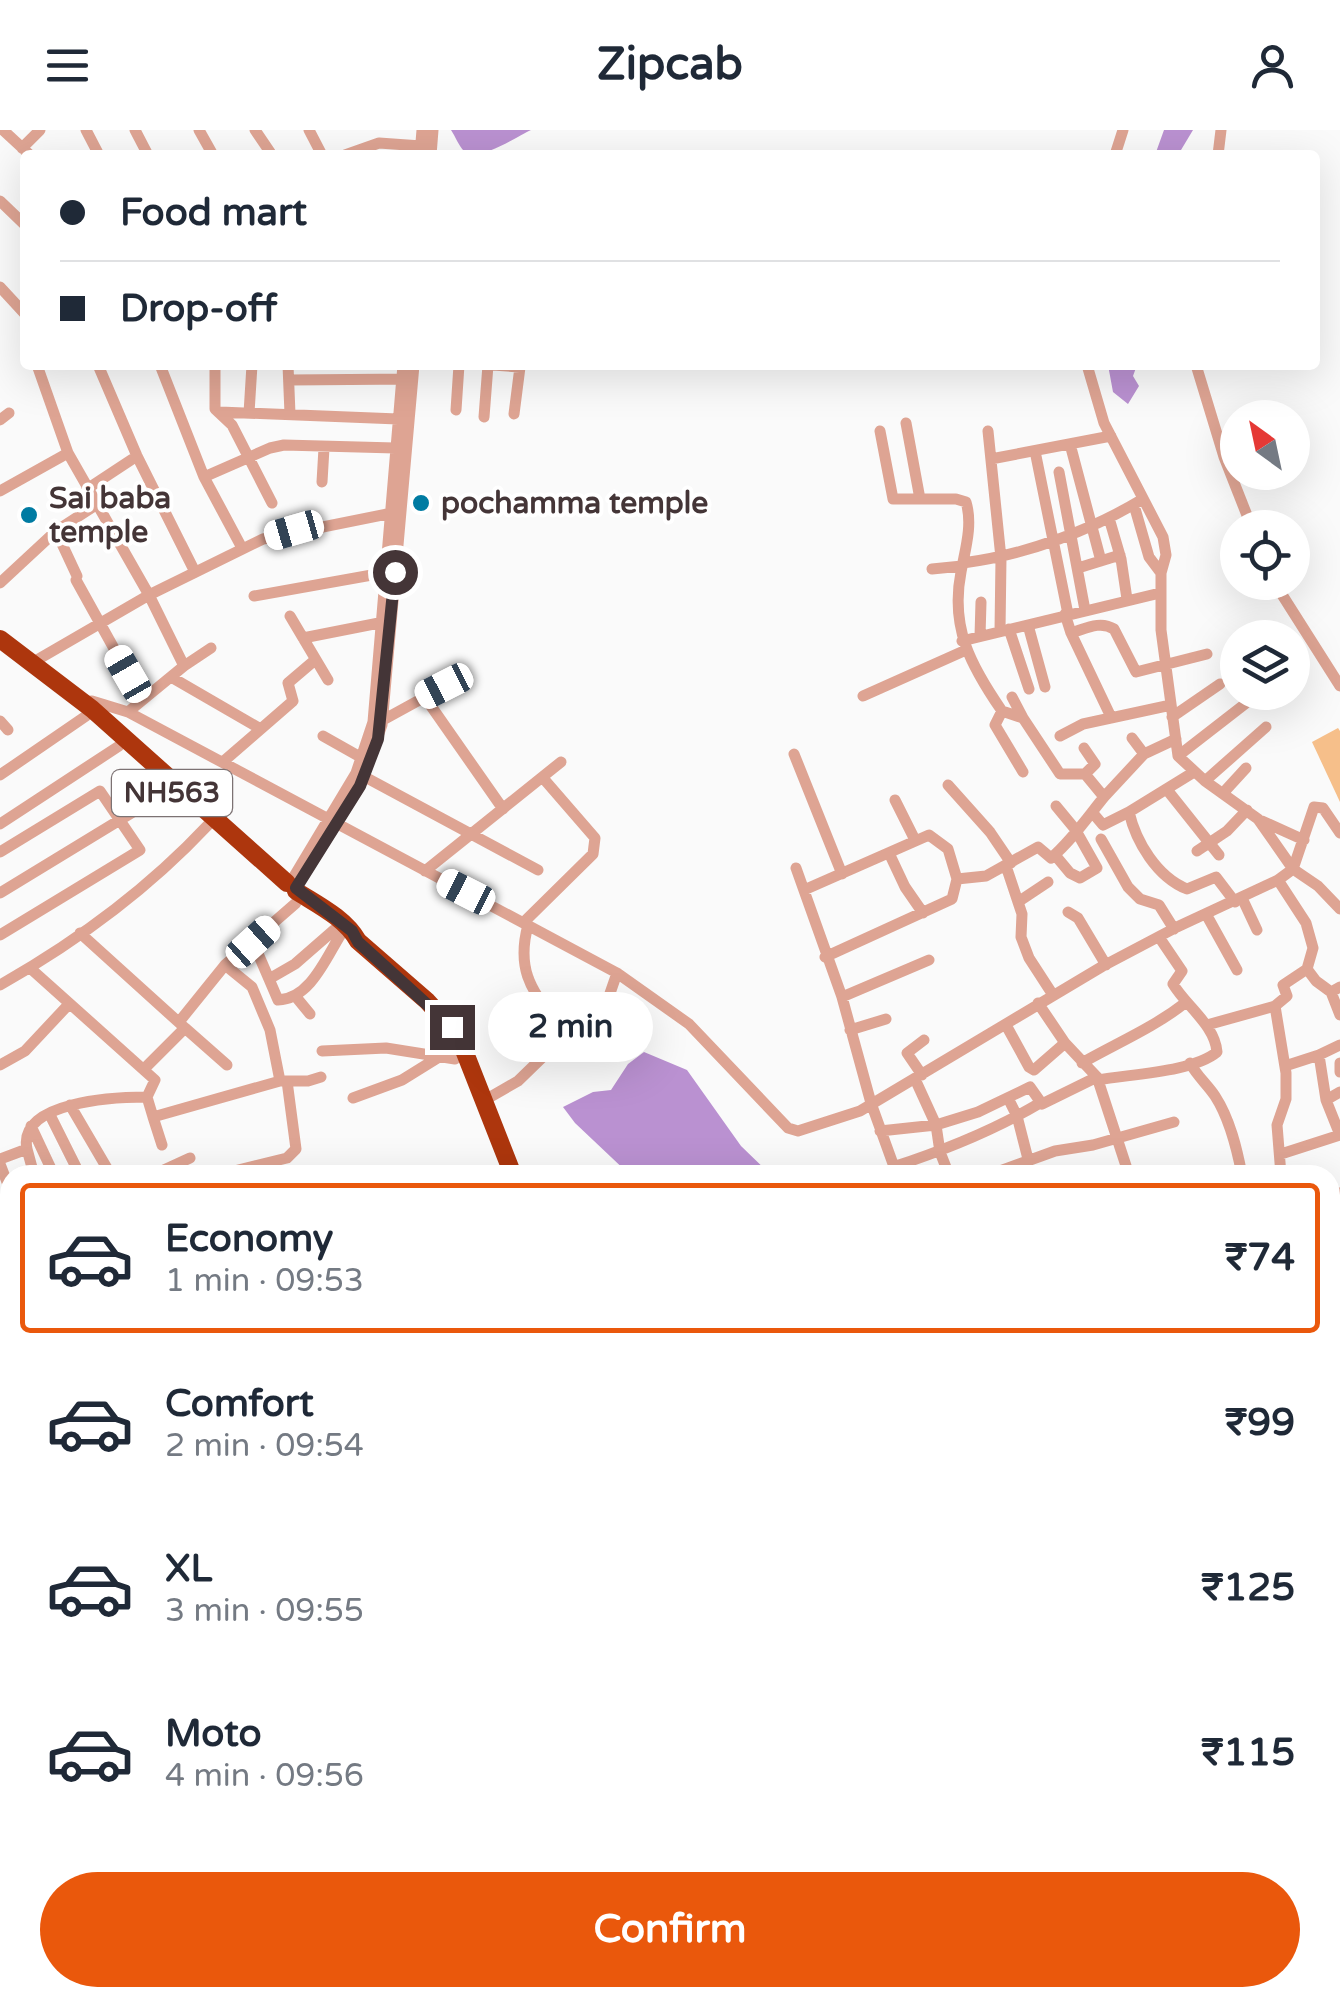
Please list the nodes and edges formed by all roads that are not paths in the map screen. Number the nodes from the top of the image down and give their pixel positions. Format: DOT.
graph roads {
  1 [pos="3,130"];
  2 [pos="422,130"];
  3 [pos="24,150"];
  4 [pos="359,150"];
  5 [pos="420,150"];
  6 [pos="0,201"];
  7 [pos="20,220"];
  8 [pos="0,287"];
  9 [pos="20,309"];
  10 [pos="39,370"];
  11 [pos="100,370"];
  12 [pos="162,370"];
  13 [pos="215,370"];
  14 [pos="252,370"];
  15 [pos="288,370"];
  16 [pos="406,370"];
  17 [pos="459,370"];
  18 [pos="490,370"];
  19 [pos="520,370"];
  20 [pos="1089,370"];
  21 [pos="1198,370"];
  22 [pos="289,380"];
  23 [pos="456,410"];
  24 [pos="220,412"];
  25 [pos="250,413"];
  26 [pos="290,414"];
  27 [pos="514,414"];
  28 [pos="484,418"];
  29 [pos="398,419"];
  30 [pos="906,423"];
  31 [pos="880,431"];
  32 [pos="988,431"];
  33 [pos="1111,436"];
  34 [pos="1070,444"];
  35 [pos="324,448"];
  36 [pos="394,448"];
  37 [pos="1035,451"];
  38 [pos="68,453"];
  39 [pos="137,456"];
  40 [pos="248,458"];
  41 [pos="991,460"];
  42 [pos="1059,472"];
  43 [pos="204,478"];
  44 [pos="322,482"];
  45 [pos="87,489"];
  46 [pos="0,491"];
  47 [pos="920,499"];
  48 [pos="1138,502"];
  49 [pos="272,503"];
  50 [pos="96,505"];
  51 [pos="1245,510"];
  52 [pos="394,513"];
  53 [pos="1109,518"];
  54 [pos="1090,525"];
  55 [pos="56,532"];
  56 [pos="1071,532"];
  57 [pos="1054,539"];
  58 [pos="242,548"];
  59 [pos="1120,555"];
  60 [pos="1001,558"];
  61 [pos="1101,560"];
  62 [pos="962,565"];
  63 [pos="1078,568"];
  64 [pos="932,569"];
  65 [pos="195,572"];
  66 [pos="383,573"];
  67 [pos="0,584"];
  68 [pos="1160,593"];
  69 [pos="148,595"];
  70 [pos="254,596"];
  71 [pos="1127,599"];
  72 [pos="1285,600"];
  73 [pos="981,602"];
  74 [pos="1085,610"];
  75 [pos="1067,614"];
  76 [pos="290,616"];
  77 [pos="379,623"];
  78 [pos="100,624"];
  79 [pos="1028,625"];
  80 [pos="1004,630"];
  81 [pos="1070,634"];
  82 [pos="980,636"];
  83 [pos="303,638"];
  84 [pos="0,639"];
  85 [pos="964,645"];
  86 [pos="211,648"];
  87 [pos="1207,654"];
  88 [pos="315,660"];
  89 [pos="30,664"];
  90 [pos="1164,665"];
  91 [pos="184,666"];
  92 [pos="465,675"];
  93 [pos="171,677"];
  94 [pos="328,680"];
  95 [pos="1220,684"];
  96 [pos="1340,686"];
  97 [pos="1044,687"];
  98 [pos="1029,689"];
  99 [pos="424,696"];
  100 [pos="863,696"];
  101 [pos="1012,696"];
  102 [pos="142,699"];
  103 [pos="82,708"];
  104 [pos="1237,710"];
  105 [pos="1002,711"];
  106 [pos="1172,711"];
  107 [pos="128,712"];
  108 [pos="1111,717"];
  109 [pos="1023,718"];
  110 [pos="383,720"];
  111 [pos="1266,727"];
  112 [pos="258,728"];
  113 [pos="323,736"];
  114 [pos="1060,736"];
  115 [pos="1132,738"];
  116 [pos="1176,738"];
  117 [pos="119,746"];
  118 [pos="1084,748"];
  119 [pos="794,754"];
  120 [pos="1144,754"];
  121 [pos="1178,756"];
  122 [pos="362,758"];
  123 [pos="224,762"];
  124 [pos="560,762"];
  125 [pos="1246,768"];
  126 [pos="1023,772"];
  127 [pos="1194,772"];
  128 [pos="0,774"];
  129 [pos="1085,774"];
  130 [pos="365,777"];
  131 [pos="543,778"];
  132 [pos="1205,781"];
  133 [pos="948,785"];
  134 [pos="169,790"];
  135 [pos="1168,791"];
  136 [pos="1224,792"];
  137 [pos="1104,798"];
  138 [pos="895,800"];
  139 [pos="1056,806"];
  140 [pos="502,809"];
  141 [pos="1246,810"];
  142 [pos="1092,812"];
  143 [pos="1129,812"];
  144 [pos="1258,819"];
  145 [pos="120,820"];
  146 [pos="333,822"];
  147 [pos="0,824"];
  148 [pos="208,825"];
  149 [pos="1104,825"];
  150 [pos="1075,829"];
  151 [pos="470,834"];
  152 [pos="1340,834"];
  153 [pos="1100,839"];
  154 [pos="914,840"];
  155 [pos="1209,842"];
  156 [pos="1302,845"];
  157 [pos="1086,848"];
  158 [pos="1197,851"];
  159 [pos="0,852"];
  160 [pos="889,853"];
  161 [pos="1055,855"];
  162 [pos="1219,855"];
  163 [pos="1008,865"];
  164 [pos="796,868"];
  165 [pos="1293,869"];
  166 [pos="538,870"];
  167 [pos="424,871"];
  168 [pos="842,874"];
  169 [pos="958,879"];
  170 [pos="1278,880"];
  171 [pos="1048,882"];
  172 [pos="1318,886"];
  173 [pos="804,890"];
  174 [pos="291,891"];
  175 [pos="0,893"];
  176 [pos="1239,900"];
  177 [pos="1018,902"];
  178 [pos="1340,909"];
  179 [pos="1068,912"];
  180 [pos="924,913"];
  181 [pos="1206,914"];
  182 [pos="526,924"];
  183 [pos="1174,929"];
  184 [pos="1257,930"];
  185 [pos="80,934"];
  186 [pos="0,935"];
  187 [pos="344,935"];
  188 [pos="1159,937"];
  189 [pos="253,942"];
  190 [pos="825,957"];
  191 [pos="929,960"];
  192 [pos="1106,964"];
  193 [pos="225,965"];
  194 [pos="30,968"];
  195 [pos="1307,968"];
  196 [pos="1237,970"];
  197 [pos="617,973"];
  198 [pos="267,975"];
  199 [pos="0,985"];
  200 [pos="252,987"];
  201 [pos="1335,990"];
  202 [pos="1054,995"];
  203 [pos="296,996"];
  204 [pos="842,997"];
  205 [pos="1038,1003"];
  206 [pos="1185,1003"];
  207 [pos="69,1004"];
  208 [pos="1275,1006"];
  209 [pos="310,1014"];
  210 [pos="1340,1016"];
  211 [pos="886,1019"];
  212 [pos="446,1023"];
  213 [pos="182,1025"];
  214 [pos="1006,1025"];
  215 [pos="1207,1026"];
  216 [pos="850,1030"];
  217 [pos="924,1040"];
  218 [pos="1065,1043"];
  219 [pos="1340,1045"];
  220 [pos="553,1047"];
  221 [pos="322,1051"];
  222 [pos="1319,1056"];
  223 [pos="447,1058"];
  224 [pos="1082,1063"];
  225 [pos="1190,1063"];
  226 [pos="1340,1063"];
  227 [pos="0,1065"];
  228 [pos="226,1065"];
  229 [pos="1285,1066"];
  230 [pos="144,1069"];
  231 [pos="1340,1072"];
  232 [pos="918,1077"];
  233 [pos="321,1078"];
  234 [pos="1098,1079"];
  235 [pos="284,1081"];
  236 [pos="1340,1092"];
  237 [pos="148,1097"];
  238 [pos="352,1098"];
  239 [pos="1008,1098"];
  240 [pos="485,1100"];
  241 [pos="1326,1100"];
  242 [pos="1040,1102"];
  243 [pos="871,1104"];
  244 [pos="70,1105"];
  245 [pos="50,1115"];
  246 [pos="1017,1116"];
  247 [pos="153,1117"];
  248 [pos="1174,1122"];
  249 [pos="936,1125"];
  250 [pos="31,1126"];
  251 [pos="880,1130"];
  252 [pos="1118,1137"];
  253 [pos="162,1145"];
  254 [pos="27,1149"];
  255 [pos="940,1152"];
  256 [pos="1281,1154"];
  257 [pos="190,1158"];
  258 [pos="1028,1159"];
  259 [pos="0,1161"];
  260 [pos="39,1165"];
  261 [pos="42,1165"];
  262 [pos="75,1165"];
  263 [pos="105,1165"];
  264 [pos="180,1165"];
  265 [pos="262,1165"];
  266 [pos="495,1165"];
  267 [pos="510,1165"];
  268 [pos="893,1165"];
  269 [pos="909,1165"];
  270 [pos="945,1165"];
  271 [pos="1013,1165"];
  272 [pos="1126,1165"];
  273 [pos="1240,1165"];
  274 [pos="1281,1165"];
  1 -- 3 [label="street"];
  2 -- 5 [label="street"];
  4 -- 5 [label="street"];
  6 -- 7 [label="street"];
  8 -- 9 [label="street"];
  10 -- 38 [label="street"];
  11 -- 39 [label="street"];
  12 -- 43 [label="street"];
  13 -- 24 [label="street"];
  14 -- 25 [label="street"];
  15 -- 22 [label="street"];
  16 -- 22 [label="street"];
  16 -- 29 [label="street"];
  16 -- 52 [label="street"];
  17 -- 23 [label="street"];
  18 -- 28 [label="street"];
  19 -- 27 [label="street"];
  20 -- 33 [label="street"];
  21 -- 51 [label="street"];
  22 -- 26 [label="street"];
  24 -- 25 [label="street"];
  24 -- 40 [label="street"];
  25 -- 26 [label="street"];
  26 -- 29 [label="street"];
  29 -- 36 [label="street"];
  30 -- 47 [label="street"];
  31 -- 47 [label="street"];
  32 -- 41 [label="street"];
  33 -- 34 [label="street"];
  33 -- 48 [label="street"];
  34 -- 37 [label="street"];
  34 -- 54 [label="street"];
  35 -- 36 [label="street"];
  35 -- 40 [label="street"];
  35 -- 44 [label="street"];
  36 -- 52 [label="street"];
  37 -- 41 [label="street"];
  37 -- 57 [label="street"];
  38 -- 45 [label="street"];
  38 -- 46 [label="street"];
  39 -- 45 [label="street"];
  39 -- 65 [label="street"];
  40 -- 43 [label="street"];
  40 -- 49 [label="street"];
  41 -- 60 [label="street"];
  42 -- 56 [label="street"];
  43 -- 58 [label="street"];
  45 -- 50 [label="street"];
  47 -- 62 [label="street"];
  48 -- 53 [label="street"];
  48 -- 68 [label="street"];
  50 -- 55 [label="street"];
  50 -- 69 [label="street"];
  52 -- 58 [label="street"];
  52 -- 66 [label="street"];
  52 -- 110 [label="street"];
  53 -- 54 [label="street"];
  53 -- 59 [label="street"];
  54 -- 56 [label="street"];
  54 -- 61 [label="street"];
  55 -- 67 [label="street"];
  55 -- 78 [label="street"];
  56 -- 57 [label="street"];
  56 -- 63 [label="street"];
  57 -- 60 [label="street"];
  57 -- 75 [label="street"];
  58 -- 65 [label="street"];
  59 -- 61 [label="street"];
  59 -- 71 [label="street"];
  60 -- 62 [label="street"];
  60 -- 80 [label="street"];
  61 -- 63 [label="street"];
  62 -- 64 [label="street"];
  62 -- 85 [label="street"];
  63 -- 74 [label="street"];
  65 -- 69 [label="street"];
  66 -- 70 [label="street"];
  66 -- 77 [label="street"];
  68 -- 71 [label="street"];
  68 -- 90 [label="street"];
  69 -- 78 [label="street"];
  69 -- 91 [label="street"];
  71 -- 74 [label="street"];
  72 -- 96 [label="street"];
  73 -- 82 [label="street"];
  74 -- 75 [label="street"];
  75 -- 79 [label="street"];
  75 -- 81 [label="street"];
  76 -- 83 [label="street"];
  77 -- 83 [label="street"];
  77 -- 122 [label="street"];
  78 -- 89 [label="street"];
  78 -- 102 [label="street"];
  79 -- 80 [label="street"];
  79 -- 97 [label="street"];
  80 -- 82 [label="street"];
  80 -- 98 [label="street"];
  81 -- 90 [label="street"];
  81 -- 108 [label="street"];
  82 -- 85 [label="street"];
  83 -- 88 [label="street"];
  84 -- 89 [label="highway, NH563"];
  85 -- 100 [label="street"];
  85 -- 105 [label="street"];
  86 -- 91 [label="street"];
  87 -- 90 [label="street"];
  88 -- 94 [label="street"];
  88 -- 112 [label="street"];
  89 -- 103 [label="highway, NH563"];
  90 -- 106 [label="street"];
  91 -- 93 [label="street"];
  92 -- 99 [label="street"];
  93 -- 102 [label="street"];
  93 -- 112 [label="street"];
  95 -- 106 [label="street"];
  99 -- 110 [label="street"];
  99 -- 140 [label="street"];
  101 -- 109 [label="street"];
  102 -- 107 [label="street"];
  103 -- 107 [label="street"];
  103 -- 117 [label="highway, NH563"];
  103 -- 128 [label="street"];
  103 -- 174 [label="highway, NH563"];
  104 -- 121 [label="street"];
  105 -- 109 [label="street"];
  105 -- 126 [label="street"];
  106 -- 108 [label="street"];
  106 -- 116 [label="street"];
  107 -- 123 [label="street"];
  108 -- 114 [label="street"];
  109 -- 129 [label="street"];
  110 -- 130 [label="street"];
  111 -- 132 [label="street"];
  112 -- 123 [label="street"];
  113 -- 122 [label="street"];
  115 -- 120 [label="street"];
  116 -- 120 [label="street"];
  116 -- 121 [label="street"];
  117 -- 134 [label="highway, NH563"];
  117 -- 147 [label="street"];
  118 -- 129 [label="street"];
  119 -- 168 [label="street"];
  120 -- 137 [label="street"];
  121 -- 127 [label="street"];
  122 -- 146 [label="street"];
  123 -- 146 [label="street"];
  124 -- 131 [label="street"];
  125 -- 136 [label="street"];
  127 -- 132 [label="street"];
  127 -- 135 [label="street"];
  129 -- 137 [label="street"];
  130 -- 146 [label="street"];
  130 -- 151 [label="street"];
  131 -- 140 [label="street"];
  131 -- 182 [label="street"];
  132 -- 136 [label="street"];
  133 -- 163 [label="street"];
  134 -- 145 [label="street"];
  134 -- 148 [label="highway, NH563"];
  135 -- 143 [label="street"];
  135 -- 155 [label="street"];
  136 -- 141 [label="street"];
  137 -- 142 [label="street"];
  138 -- 154 [label="street"];
  139 -- 150 [label="street"];
  140 -- 151 [label="street"];
  141 -- 144 [label="street"];
  141 -- 155 [label="street"];
  142 -- 149 [label="street"];
  142 -- 150 [label="street"];
  143 -- 149 [label="street"];
  143 -- 176 [label="street"];
  144 -- 156 [label="street"];
  144 -- 165 [label="street"];
  145 -- 159 [label="street"];
  145 -- 175 [label="street"];
  145 -- 186 [label="street"];
  146 -- 167 [label="street"];
  146 -- 174 [label="street"];
  148 -- 174 [label="highway, NH563"];
  148 -- 185 [label="street"];
  149 -- 153 [label="street"];
  150 -- 157 [label="street"];
  150 -- 161 [label="street"];
  151 -- 166 [label="street"];
  151 -- 167 [label="street"];
  152 -- 156 [label="street"];
  153 -- 157 [label="street"];
  153 -- 183 [label="street"];
  154 -- 160 [label="street"];
  154 -- 169 [label="street"];
  155 -- 158 [label="street"];
  155 -- 162 [label="street"];
  156 -- 165 [label="street"];
  156 -- 172 [label="street"];
  157 -- 161 [label="street"];
  160 -- 168 [label="street"];
  160 -- 180 [label="street"];
  161 -- 163 [label="street"];
  163 -- 169 [label="street"];
  163 -- 177 [label="street"];
  164 -- 173 [label="street"];
  165 -- 170 [label="street"];
  165 -- 172 [label="street"];
  167 -- 182 [label="street"];
  168 -- 173 [label="street"];
  169 -- 180 [label="street"];
  170 -- 176 [label="street"];
  170 -- 195 [label="street"];
  171 -- 177 [label="street"];
  172 -- 178 [label="street"];
  173 -- 190 [label="street"];
  174 -- 187 [label="highway, NH563"];
  174 -- 187 [label="highway, NH563"];
  174 -- 189 [label="street"];
  176 -- 181 [label="street"];
  176 -- 184 [label="street"];
  177 -- 202 [label="street"];
  179 -- 192 [label="street"];
  180 -- 190 [label="street"];
  181 -- 183 [label="street"];
  181 -- 196 [label="street"];
  182 -- 197 [label="street"];
  182 -- 220 [label="street"];
  183 -- 188 [label="street"];
  185 -- 194 [label="street"];
  185 -- 213 [label="street"];
  187 -- 198 [label="street"];
  187 -- 203 [label="street"];
  187 -- 212 [label="highway, NH563"];
  188 -- 192 [label="street"];
  188 -- 206 [label="street"];
  189 -- 193 [label="street"];
  189 -- 198 [label="street"];
  190 -- 204 [label="street"];
  191 -- 204 [label="street"];
  192 -- 202 [label="street"];
  193 -- 200 [label="street"];
  193 -- 213 [label="street"];
  194 -- 199 [label="street"];
  194 -- 207 [label="street"];
  195 -- 201 [label="street"];
  195 -- 208 [label="street"];
  197 -- 220 [label="street"];
  197 -- 243 [label="street"];
  198 -- 200 [label="street"];
  198 -- 203 [label="street"];
  200 -- 235 [label="street"];
  201 -- 210 [label="street"];
  202 -- 205 [label="street"];
  203 -- 209 [label="street"];
  204 -- 216 [label="street"];
  205 -- 214 [label="street"];
  205 -- 218 [label="street"];
  206 -- 215 [label="street"];
  206 -- 224 [label="street"];
  207 -- 227 [label="street"];
  207 -- 230 [label="street"];
  208 -- 215 [label="street"];
  208 -- 229 [label="street"];
  211 -- 216 [label="street"];
  212 -- 223 [label="highway"];
  212 -- 240 [label="highway, NH563"];
  213 -- 228 [label="street"];
  213 -- 230 [label="street"];
  214 -- 218 [label="street"];
  214 -- 232 [label="street"];
  215 -- 225 [label="street"];
  216 -- 243 [label="street"];
  217 -- 232 [label="street"];
  218 -- 224 [label="street"];
  219 -- 222 [label="street"];
  220 -- 240 [label="street"];
  221 -- 223 [label="street"];
  222 -- 229 [label="street"];
  222 -- 241 [label="street"];
  223 -- 238 [label="street"];
  223 -- 266 [label="highway"];
  224 -- 234 [label="street"];
  225 -- 234 [label="street"];
  225 -- 273 [label="street"];
  226 -- 231 [label="street"];
  229 -- 256 [label="street"];
  230 -- 237 [label="street"];
  232 -- 243 [label="street"];
  232 -- 249 [label="street"];
  233 -- 235 [label="street"];
  234 -- 242 [label="street"];
  234 -- 252 [label="street"];
  235 -- 247 [label="street"];
  235 -- 265 [label="street"];
  236 -- 241 [label="street"];
  237 -- 244 [label="street"];
  237 -- 247 [label="street"];
  239 -- 242 [label="street"];
  239 -- 246 [label="street"];
  239 -- 249 [label="street"];
  240 -- 267 [label="highway, NH563"];
  241 -- 256 [label="street"];
  242 -- 246 [label="street"];
  243 -- 251 [label="street"];
  244 -- 245 [label="street"];
  244 -- 263 [label="street"];
  245 -- 250 [label="street"];
  245 -- 262 [label="street"];
  246 -- 255 [label="street"];
  246 -- 258 [label="street"];
  247 -- 253 [label="street"];
  248 -- 252 [label="street"];
  249 -- 251 [label="street"];
  249 -- 255 [label="street"];
  250 -- 254 [label="street"];
  250 -- 261 [label="street"];
  251 -- 268 [label="street"];
  252 -- 258 [label="street"];
  252 -- 272 [label="street"];
  254 -- 259 [label="street"];
  254 -- 260 [label="street"];
  255 -- 269 [label="street"];
  255 -- 270 [label="street"];
  256 -- 274 [label="street"];
  257 -- 264 [label="street"];
  258 -- 271 [label="street"];
}
